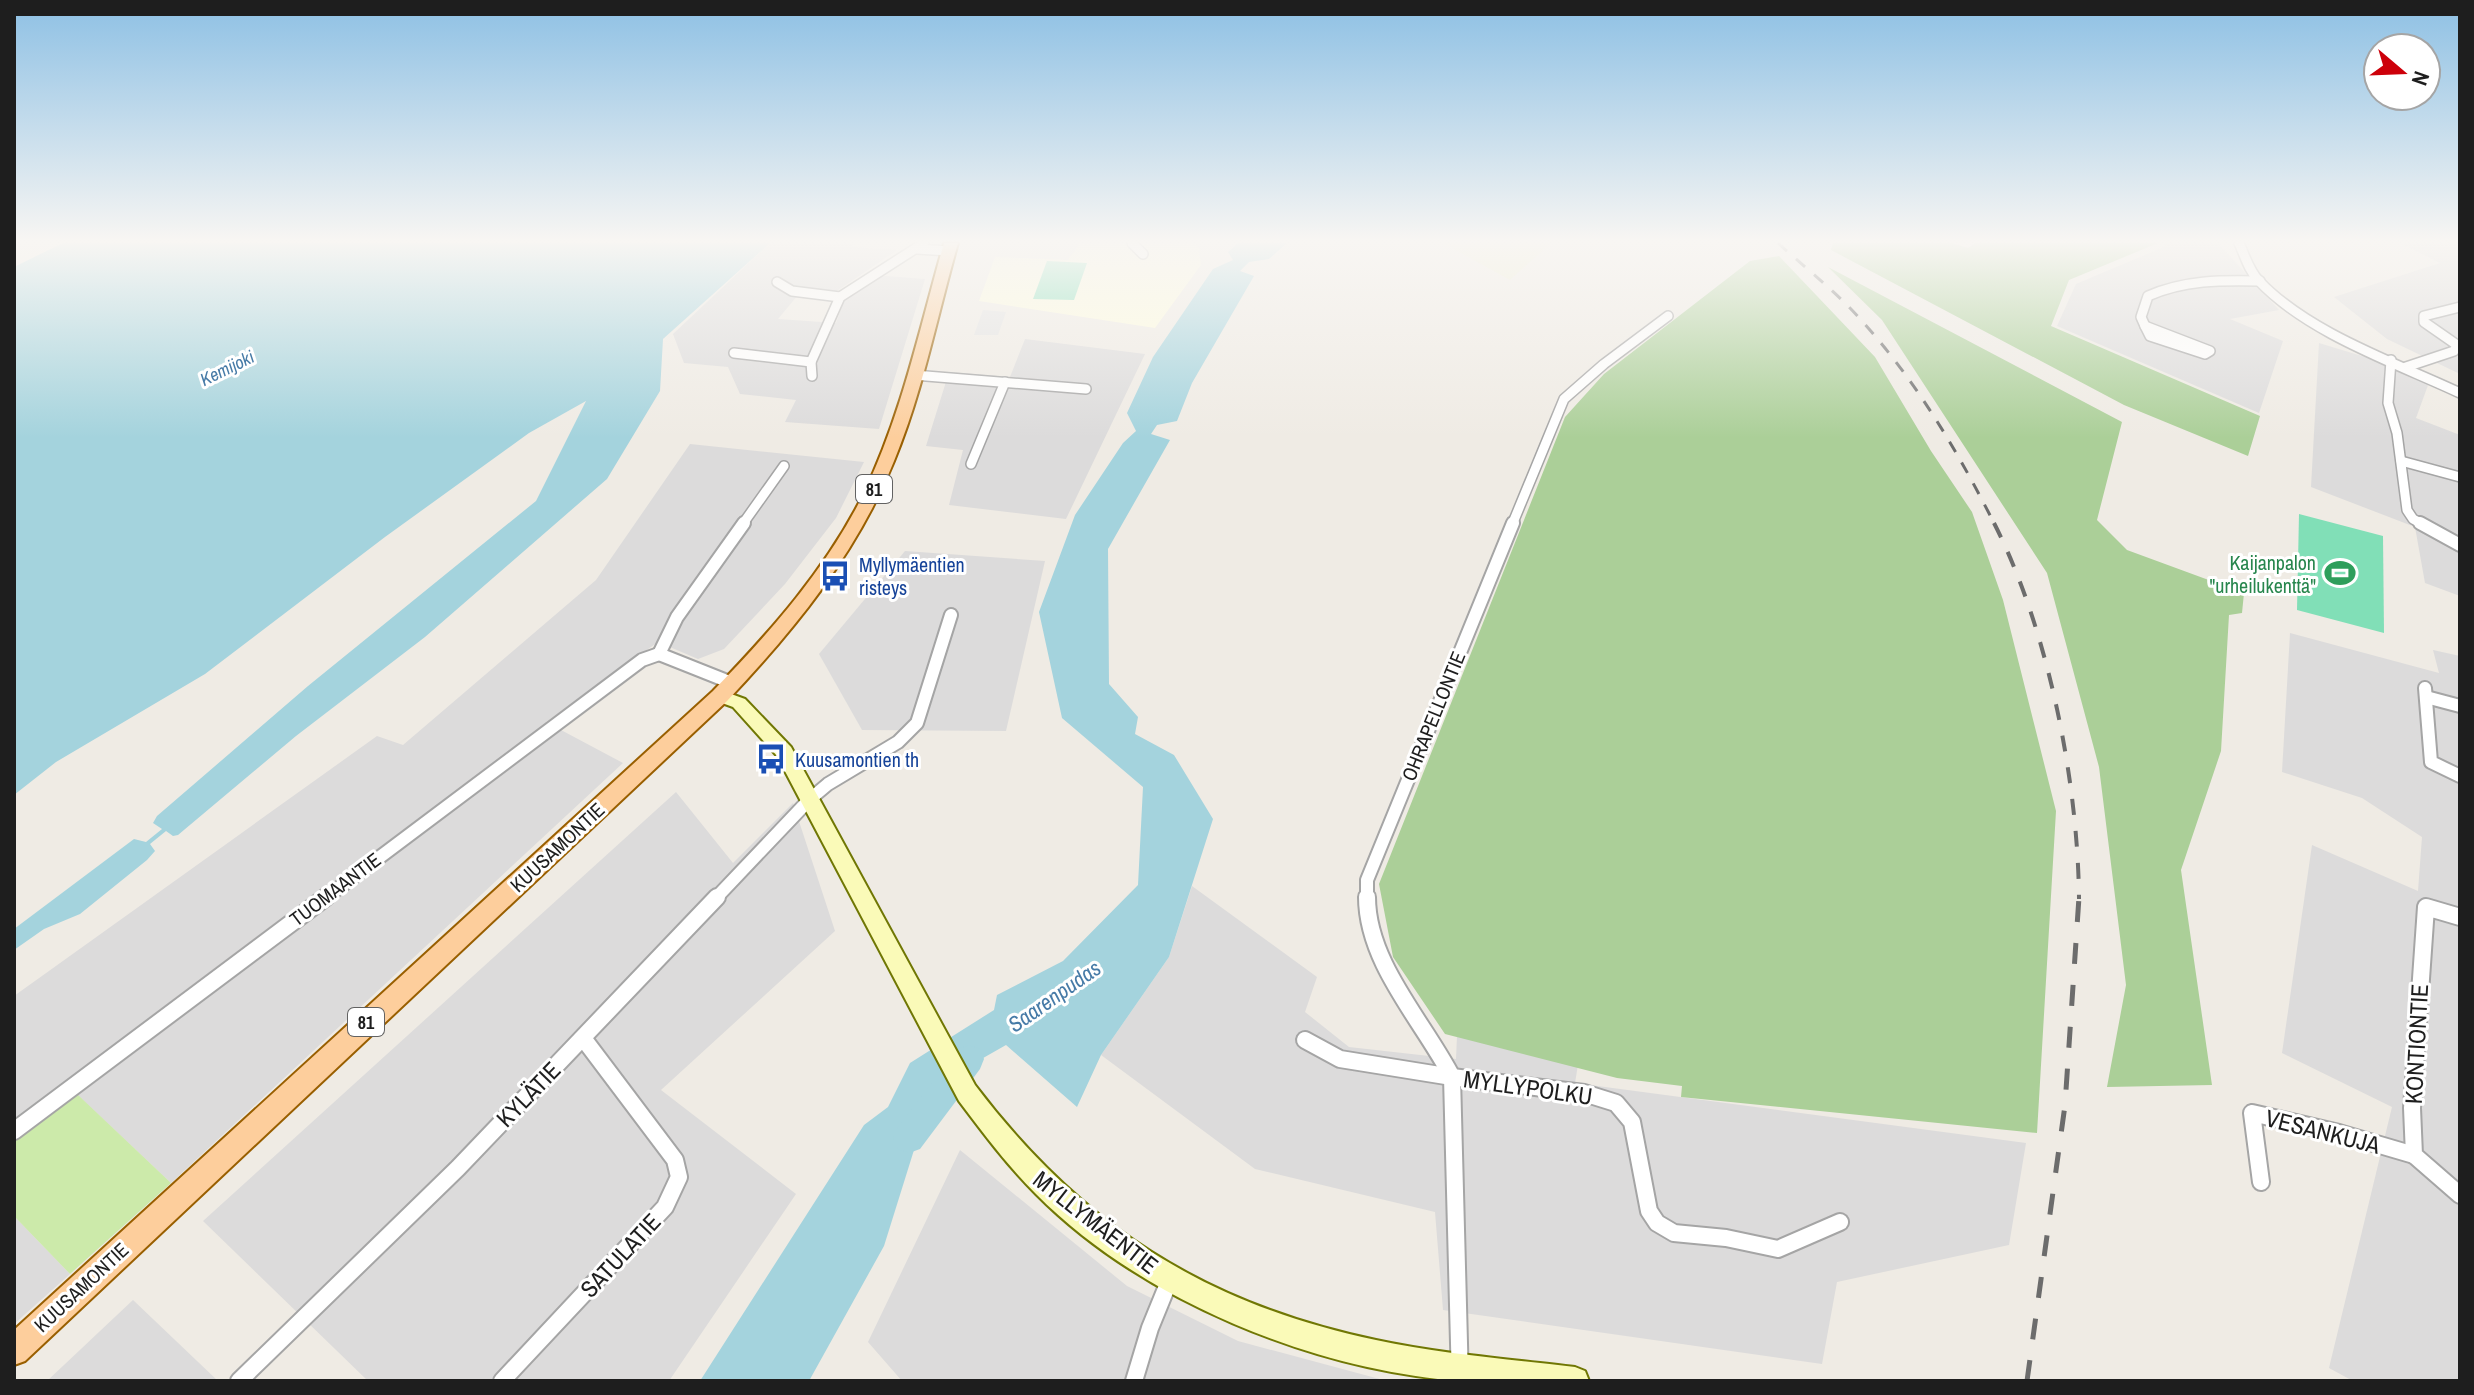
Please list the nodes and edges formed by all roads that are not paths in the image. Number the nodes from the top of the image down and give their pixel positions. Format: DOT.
graph roads {
  1 [pos="835,308"];
  2 [pos="933,308"];
  3 [pos="2144,308"];
  4 [pos="2298,308"];
  5 [pos="2456,308"];
  6 [pos="1668,316"];
  7 [pos="2145,326"];
  8 [pos="734,353"];
  9 [pos="2391,360"];
  10 [pos="811,362"];
  11 [pos="2406,367"];
  12 [pos="914,375"];
  13 [pos="812,376"];
  14 [pos="1005,382"];
  15 [pos="1086,389"];
  16 [pos="2460,393"];
  17 [pos="2401,461"];
  18 [pos="971,464"];
  19 [pos="784,466"];
  20 [pos="2460,477"];
  21 [pos="2460,545"];
  22 [pos="951,615"];
  23 [pos="659,654"];
  24 [pos="726,690"];
  25 [pos="2460,706"];
  26 [pos="2460,776"];
  27 [pos="809,800"];
  28 [pos="2460,917"];
  29 [pos="583,1038"];
  30 [pos="1305,1040"];
  31 [pos="1452,1077"];
  32 [pos="14,1131"];
  33 [pos="2414,1155"];
  34 [pos="2261,1182"];
  35 [pos="2460,1195"];
  36 [pos="1840,1222"];
  37 [pos="1170,1279"];
  38 [pos="14,1350"];
  39 [pos="1461,1373"];
  40 [pos="239,1381"];
  41 [pos="502,1381"];
  42 [pos="1134,1381"];
  43 [pos="1575,1381"];
  1 -- 10 [label="street"];
  2 -- 12 [label="main road, KUUSAMONTIE / 81"];
  3 -- 7 [label="street"];
  4 -- 9 [label="street"];
  5 -- 11 [label="street"];
  6 -- 31 [label="street, OHRAPELLONTIE"];
  7 -- 7 [label="street"];
  8 -- 10 [label="street"];
  9 -- 11 [label="street"];
  9 -- 17 [label="street"];
  10 -- 13 [label="street"];
  11 -- 16 [label="street"];
  12 -- 14 [label="street"];
  12 -- 24 [label="main road, KUUSAMONTIE / 81"];
  14 -- 15 [label="street"];
  14 -- 18 [label="street"];
  17 -- 20 [label="street"];
  17 -- 21 [label="street"];
  19 -- 23 [label="street"];
  22 -- 27 [label="street, KYLÄTIE"];
  23 -- 24 [label="street"];
  23 -- 32 [label="street, TUOMAANTIE"];
  24 -- 27 [label="main road, MYLLYMÄENTIE"];
  24 -- 38 [label="main road, KUUSAMONTIE / 81"];
  25 -- 26 [label="street"];
  27 -- 29 [label="street, KYLÄTIE"];
  27 -- 37 [label="main road, MYLLYMÄENTIE"];
  28 -- 33 [label="street, KONTIONTIE"];
  29 -- 40 [label="street, KYLÄTIE"];
  29 -- 41 [label="street, SATULATIE"];
  30 -- 31 [label="street"];
  31 -- 36 [label="street, MYLLYPOLKU"];
  31 -- 39 [label="street, MYLLYPOLKU"];
  33 -- 34 [label="street, VESANKUJA"];
  33 -- 35 [label="street"];
  37 -- 39 [label="main road, MYLLYMÄENTIE"];
  37 -- 42 [label="street"];
  39 -- 43 [label="main road, MYLLYMÄENTIE"];
}
